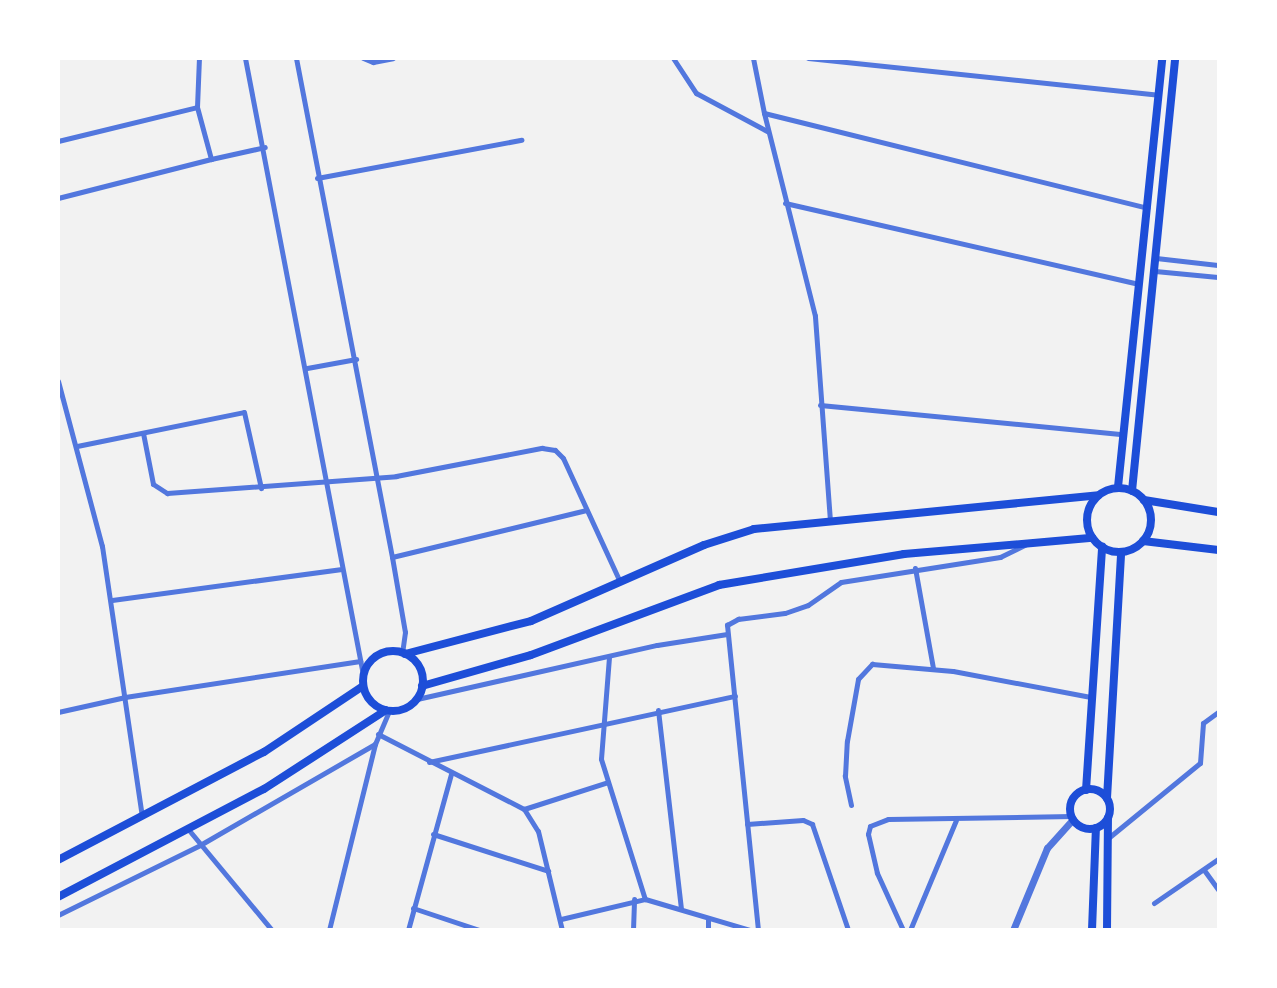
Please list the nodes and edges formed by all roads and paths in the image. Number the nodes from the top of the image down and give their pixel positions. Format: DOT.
graph roads {
  1 [pos="199,58"];
  2 [pos="245,58"];
  3 [pos="296,58"];
  4 [pos="363,58"];
  5 [pos="393,58"];
  6 [pos="673,58"];
  7 [pos="753,58"];
  8 [pos="808,58"];
  9 [pos="1162,58"];
  10 [pos="1175,58"];
  11 [pos="1158,95"];
  12 [pos="197,107"];
  13 [pos="764,113"];
  14 [pos="767,131"];
  15 [pos="521,140"];
  16 [pos="58,141"];
  17 [pos="265,147"];
  18 [pos="212,159"];
  19 [pos="317,178"];
  20 [pos="58,198"];
  21 [pos="784,203"];
  22 [pos="1147,208"];
  23 [pos="1156,258"];
  24 [pos="1218,265"];
  25 [pos="1155,271"];
  26 [pos="1218,277"];
  27 [pos="1139,284"];
  28 [pos="356,359"];
  29 [pos="307,368"];
  30 [pos="58,381"];
  31 [pos="820,405"];
  32 [pos="143,433"];
  33 [pos="1123,434"];
  34 [pos="77,446"];
  35 [pos="376,477"];
  36 [pos="325,484"];
  37 [pos="261,488"];
  38 [pos="1118,488"];
  39 [pos="1132,490"];
  40 [pos="1098,495"];
  41 [pos="1144,500"];
  42 [pos="586,510"];
  43 [pos="1218,512"];
  44 [pos="830,521"];
  45 [pos="1092,538"];
  46 [pos="1143,541"];
  47 [pos="1028,544"];
  48 [pos="1102,547"];
  49 [pos="1218,550"];
  50 [pos="1121,552"];
  51 [pos="392,557"];
  52 [pos="915,568"];
  53 [pos="340,569"];
  54 [pos="620,582"];
  55 [pos="112,600"];
  56 [pos="727,634"];
  57 [pos="404,653"];
  58 [pos="609,657"];
  59 [pos="360,662"];
  60 [pos="933,668"];
  61 [pos="363,675"];
  62 [pos="363,686"];
  63 [pos="422,686"];
  64 [pos="735,696"];
  65 [pos="125,697"];
  66 [pos="1091,697"];
  67 [pos="417,699"];
  68 [pos="387,710"];
  69 [pos="658,710"];
  70 [pos="58,712"];
  71 [pos="1218,712"];
  72 [pos="602,722"];
  73 [pos="378,734"];
  74 [pos="375,744"];
  75 [pos="429,762"];
  76 [pos="451,774"];
  77 [pos="608,782"];
  78 [pos="1086,790"];
  79 [pos="1107,798"];
  80 [pos="851,805"];
  81 [pos="524,809"];
  82 [pos="142,816"];
  83 [pos="1073,818"];
  84 [pos="1108,818"];
  85 [pos="956,820"];
  86 [pos="747,824"];
  87 [pos="1096,828"];
  88 [pos="188,829"];
  89 [pos="433,834"];
  90 [pos="1107,839"];
  91 [pos="200,845"];
  92 [pos="1218,859"];
  93 [pos="58,860"];
  94 [pos="1204,870"];
  95 [pos="548,871"];
  96 [pos="1218,889"];
  97 [pos="58,897"];
  98 [pos="634,899"];
  99 [pos="645,899"];
  100 [pos="1154,903"];
  101 [pos="413,908"];
  102 [pos="681,908"];
  103 [pos="58,915"];
  104 [pos="561,919"];
  105 [pos="708,919"];
  106 [pos="184,930"];
  107 [pos="189,930"];
  108 [pos="272,930"];
  109 [pos="329,930"];
  110 [pos="408,930"];
  111 [pos="479,930"];
  112 [pos="562,930"];
  113 [pos="633,930"];
  114 [pos="708,930"];
  115 [pos="750,930"];
  116 [pos="758,930"];
  117 [pos="848,930"];
  118 [pos="903,930"];
  119 [pos="910,930"];
  120 [pos="1013,930"];
  121 [pos="1092,930"];
  122 [pos="1107,930"];
  1 -- 12 [label="street"];
  2 -- 17 [label="street"];
  3 -- 19 [label="street"];
  4 -- 5 [label="street"];
  6 -- 14 [label="street"];
  7 -- 13 [label="street"];
  8 -- 11 [label="street"];
  9 -- 11 [label="main road"];
  10 -- 23 [label="main road"];
  11 -- 22 [label="main road"];
  12 -- 16 [label="street"];
  12 -- 18 [label="street"];
  13 -- 14 [label="street"];
  13 -- 22 [label="street"];
  14 -- 21 [label="street"];
  15 -- 19 [label="street"];
  17 -- 18 [label="street"];
  17 -- 29 [label="street"];
  18 -- 20 [label="street"];
  19 -- 28 [label="street"];
  21 -- 27 [label="street"];
  21 -- 31 [label="street"];
  22 -- 27 [label="main road"];
  23 -- 24 [label="street"];
  23 -- 25 [label="main road"];
  25 -- 26 [label="street"];
  25 -- 39 [label="main road"];
  27 -- 33 [label="main road"];
  28 -- 29 [label="street"];
  28 -- 35 [label="street"];
  29 -- 36 [label="street"];
  30 -- 34 [label="street"];
  31 -- 33 [label="street"];
  31 -- 44 [label="street"];
  32 -- 34 [label="street"];
  32 -- 37 [label="street"];
  32 -- 37 [label="street"];
  33 -- 38 [label="main road"];
  34 -- 55 [label="street"];
  35 -- 36 [label="street"];
  35 -- 42 [label="street"];
  35 -- 51 [label="street"];
  36 -- 37 [label="street"];
  36 -- 53 [label="street"];
  38 -- 39 [label="main road"];
  38 -- 40 [label="main road"];
  39 -- 41 [label="main road"];
  40 -- 44 [label="main road"];
  40 -- 45 [label="main road"];
  41 -- 43 [label="main road"];
  41 -- 46 [label="main road"];
  42 -- 51 [label="street"];
  42 -- 54 [label="street"];
  44 -- 54 [label="main road"];
  45 -- 47 [label="main road"];
  45 -- 48 [label="main road"];
  46 -- 49 [label="main road"];
  46 -- 50 [label="main road"];
  47 -- 52 [label="street"];
  47 -- 63 [label="main road"];
  48 -- 50 [label="main road"];
  48 -- 66 [label="main road"];
  50 -- 79 [label="main road"];
  51 -- 57 [label="street"];
  52 -- 56 [label="street"];
  52 -- 60 [label="street"];
  53 -- 55 [label="street"];
  53 -- 59 [label="street"];
  54 -- 57 [label="main road"];
  55 -- 65 [label="street"];
  56 -- 58 [label="street"];
  56 -- 64 [label="street"];
  57 -- 61 [label="main road"];
  57 -- 63 [label="main road"];
  58 -- 67 [label="street"];
  58 -- 72 [label="street"];
  59 -- 61 [label="street"];
  59 -- 65 [label="street"];
  60 -- 66 [label="street"];
  60 -- 80 [label="street"];
  61 -- 62 [label="main road"];
  62 -- 68 [label="main road"];
  62 -- 82 [label="main road"];
  63 -- 67 [label="main road"];
  64 -- 69 [label="street"];
  64 -- 86 [label="street"];
  65 -- 70 [label="street"];
  65 -- 82 [label="street"];
  66 -- 78 [label="main road"];
  67 -- 68 [label="main road"];
  68 -- 73 [label="street"];
  68 -- 88 [label="main road"];
  69 -- 72 [label="street"];
  69 -- 102 [label="street"];
  71 -- 90 [label="street"];
  72 -- 75 [label="street"];
  72 -- 77 [label="street"];
  73 -- 74 [label="street"];
  73 -- 75 [label="street"];
  74 -- 91 [label="street"];
  74 -- 109 [label="street"];
  75 -- 76 [label="street"];
  76 -- 81 [label="street"];
  76 -- 89 [label="street"];
  77 -- 81 [label="street"];
  77 -- 99 [label="street"];
  78 -- 79 [label="main road"];
  78 -- 83 [label="main road"];
  79 -- 84 [label="main road"];
  81 -- 95 [label="street"];
  82 -- 93 [label="main road"];
  83 -- 85 [label="street"];
  83 -- 87 [label="main road"];
  83 -- 120 [label="street"];
  84 -- 87 [label="main road"];
  84 -- 90 [label="main road"];
  85 -- 118 [label="street"];
  85 -- 119 [label="street"];
  86 -- 116 [label="street"];
  86 -- 117 [label="street"];
  87 -- 121 [label="main road"];
  88 -- 91 [label="street"];
  88 -- 97 [label="main road"];
  89 -- 95 [label="street"];
  89 -- 101 [label="street"];
  90 -- 122 [label="main road"];
  91 -- 103 [label="street"];
  91 -- 108 [label="street"];
  92 -- 94 [label="street"];
  94 -- 96 [label="street"];
  94 -- 100 [label="street"];
  95 -- 104 [label="street"];
  98 -- 99 [label="street"];
  98 -- 104 [label="street"];
  98 -- 113 [label="street"];
  99 -- 102 [label="street"];
  101 -- 110 [label="street"];
  101 -- 111 [label="street"];
  102 -- 105 [label="street"];
  104 -- 112 [label="street"];
  105 -- 114 [label="street"];
  105 -- 115 [label="street"];
  106 -- 107 [label="street"];
}
